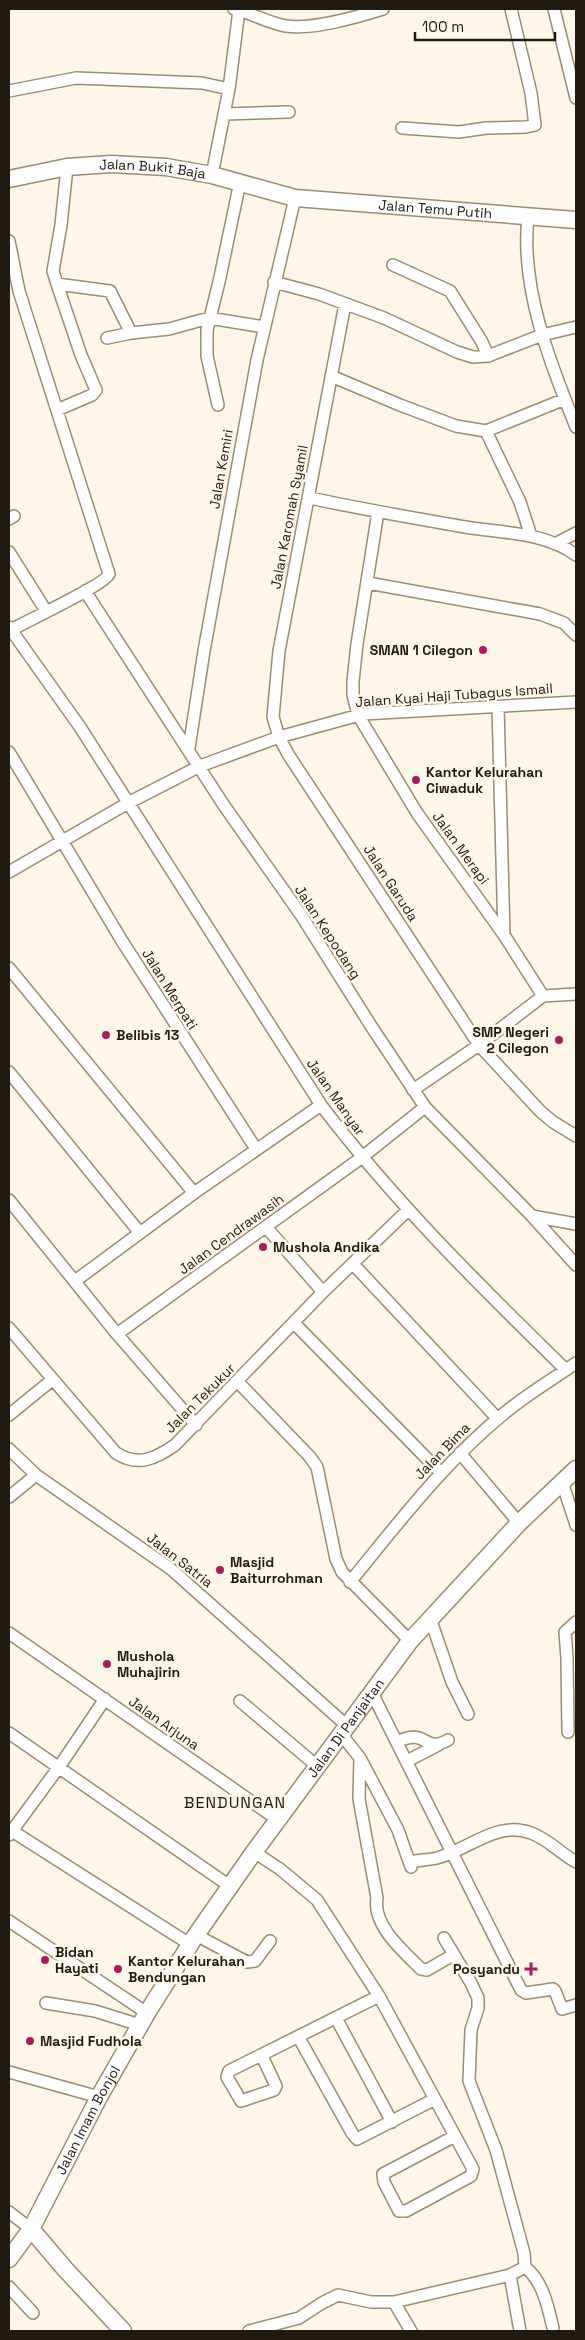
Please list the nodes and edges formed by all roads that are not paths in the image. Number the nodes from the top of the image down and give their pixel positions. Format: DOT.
graph roads {
  1 [pos="236,9"];
  2 [pos="383,9"];
  3 [pos="511,9"];
  4 [pos="554,9"];
  5 [pos="229,89"];
  6 [pos="9,91"];
  7 [pos="576,98"];
  8 [pos="288,112"];
  9 [pos="225,114"];
  10 [pos="402,128"];
  11 [pos="67,167"];
  12 [pos="212,175"];
  13 [pos="9,179"];
  14 [pos="240,182"];
  15 [pos="295,198"];
  16 [pos="528,217"];
  17 [pos="576,220"];
  18 [pos="9,241"];
  19 [pos="394,265"];
  20 [pos="274,282"];
  21 [pos="57,284"];
  22 [pos="345,304"];
  23 [pos="209,318"];
  24 [pos="264,327"];
  25 [pos="576,327"];
  26 [pos="131,333"];
  27 [pos="542,335"];
  28 [pos="107,338"];
  29 [pos="488,356"];
  30 [pos="331,376"];
  31 [pos="565,399"];
  32 [pos="218,404"];
  33 [pos="57,410"];
  34 [pos="576,427"];
  35 [pos="486,431"];
  36 [pos="310,498"];
  37 [pos="378,512"];
  38 [pos="576,533"];
  39 [pos="531,536"];
  40 [pos="556,544"];
  41 [pos="9,552"];
  42 [pos="576,555"];
  43 [pos="368,583"];
  44 [pos="85,591"];
  45 [pos="46,612"];
  46 [pos="10,628"];
  47 [pos="576,635"];
  48 [pos="576,702"];
  49 [pos="498,707"];
  50 [pos="358,715"];
  51 [pos="279,737"];
  52 [pos="189,748"];
  53 [pos="9,752"];
  54 [pos="200,766"];
  55 [pos="128,804"];
  56 [pos="62,842"];
  57 [pos="9,872"];
  58 [pos="504,935"];
  59 [pos="9,968"];
  60 [pos="576,994"];
  61 [pos="544,996"];
  62 [pos="480,1046"];
  63 [pos="9,1072"];
  64 [pos="413,1090"];
  65 [pos="321,1106"];
  66 [pos="425,1107"];
  67 [pos="576,1136"];
  68 [pos="256,1149"];
  69 [pos="361,1158"];
  70 [pos="194,1193"];
  71 [pos="9,1200"];
  72 [pos="408,1210"];
  73 [pos="532,1216"];
  74 [pos="576,1224"];
  75 [pos="266,1227"];
  76 [pos="140,1233"];
  77 [pos="353,1264"];
  78 [pos="576,1265"];
  79 [pos="75,1281"];
  80 [pos="323,1292"];
  81 [pos="294,1323"];
  82 [pos="9,1328"];
  83 [pos="117,1334"];
  84 [pos="576,1363"];
  85 [pos="566,1370"];
  86 [pos="52,1380"];
  87 [pos="238,1382"];
  88 [pos="9,1415"];
  89 [pos="497,1418"];
  90 [pos="196,1424"];
  91 [pos="9,1449"];
  92 [pos="460,1453"];
  93 [pos="576,1470"];
  94 [pos="441,1473"];
  95 [pos="36,1475"];
  96 [pos="562,1482"];
  97 [pos="9,1497"];
  98 [pos="519,1522"];
  99 [pos="576,1525"];
  100 [pos="350,1582"];
  101 [pos="430,1618"];
  102 [pos="576,1622"];
  103 [pos="9,1633"];
  104 [pos="410,1641"];
  105 [pos="371,1691"];
  106 [pos="105,1699"];
  107 [pos="240,1701"];
  108 [pos="468,1714"];
  109 [pos="344,1729"];
  110 [pos="9,1732"];
  111 [pos="568,1732"];
  112 [pos="397,1742"];
  113 [pos="360,1758"];
  114 [pos="407,1762"];
  115 [pos="317,1766"];
  116 [pos="59,1767"];
  117 [pos="278,1820"];
  118 [pos="10,1832"];
  119 [pos="254,1852"];
  120 [pos="453,1852"];
  121 [pos="576,1862"];
  122 [pos="231,1887"];
  123 [pos="9,1921"];
  124 [pos="444,1938"];
  125 [pos="193,1940"];
  126 [pos="270,1941"];
  127 [pos="453,1955"];
  128 [pos="379,1996"];
  129 [pos="46,2003"];
  130 [pos="576,2005"];
  131 [pos="336,2018"];
  132 [pos="143,2019"];
  133 [pos="299,2038"];
  134 [pos="262,2056"];
  135 [pos="9,2072"];
  136 [pos="99,2097"];
  137 [pos="435,2099"];
  138 [pos="392,2122"];
  139 [pos="455,2136"];
  140 [pos="9,2212"];
  141 [pos="31,2229"];
  142 [pos="9,2258"];
  143 [pos="526,2267"];
  144 [pos="510,2276"];
  145 [pos="9,2286"];
  146 [pos="394,2302"];
  147 [pos="33,2313"];
  148 [pos="553,2328"];
  149 [pos="123,2331"];
  150 [pos="249,2331"];
  151 [pos="411,2331"];
  152 [pos="520,2331"];
  1 -- 2 [label="street"];
  1 -- 5 [label="street"];
  3 -- 10 [label="street"];
  4 -- 7 [label="street"];
  5 -- 6 [label="street"];
  5 -- 9 [label="street"];
  8 -- 9 [label="street"];
  9 -- 12 [label="street"];
  11 -- 12 [label="street, Jalan Bukit Baja"];
  11 -- 13 [label="street, Jalan Bukit Baja"];
  11 -- 21 [label="street"];
  12 -- 14 [label="street, Jalan Bukit Baja"];
  14 -- 15 [label="street, Jalan Bukit Baja"];
  14 -- 23 [label="street"];
  15 -- 16 [label="street, Jalan Temu Putih"];
  15 -- 20 [label="street, Jalan Kemiri"];
  16 -- 17 [label="street, Jalan Temu Putih"];
  16 -- 27 [label="street"];
  18 -- 33 [label="street"];
  19 -- 29 [label="street"];
  20 -- 22 [label="street"];
  20 -- 24 [label="street, Jalan Kemiri"];
  21 -- 26 [label="street"];
  21 -- 33 [label="street"];
  22 -- 29 [label="street"];
  22 -- 30 [label="street, Jalan Karomah Syamil"];
  23 -- 24 [label="street"];
  23 -- 26 [label="street"];
  23 -- 32 [label="street"];
  24 -- 52 [label="street, Jalan Kemiri"];
  25 -- 27 [label="street"];
  26 -- 28 [label="street"];
  27 -- 29 [label="street"];
  27 -- 31 [label="street"];
  30 -- 35 [label="street"];
  30 -- 36 [label="street, Jalan Karomah Syamil"];
  31 -- 34 [label="street"];
  31 -- 35 [label="street"];
  33 -- 44 [label="street"];
  35 -- 39 [label="street"];
  36 -- 37 [label="street"];
  36 -- 51 [label="street, Jalan Karomah Syamil"];
  37 -- 39 [label="street"];
  37 -- 43 [label="street, Jalan Merapi"];
  38 -- 40 [label="street"];
  39 -- 40 [label="street"];
  40 -- 42 [label="street"];
  41 -- 45 [label="street"];
  43 -- 47 [label="street"];
  43 -- 50 [label="street, Jalan Merapi"];
  44 -- 45 [label="street"];
  44 -- 52 [label="street, Jalan Kepodang"];
  45 -- 46 [label="street"];
  46 -- 55 [label="street, Jalan Manyar"];
  48 -- 49 [label="street, Jalan Kyai Haji Tubagus Ismail"];
  49 -- 50 [label="street, Jalan Kyai Haji Tubagus Ismail"];
  49 -- 58 [label="street"];
  50 -- 51 [label="street, Jalan Kyai Haji Tubagus Ismail"];
  50 -- 58 [label="street, Jalan Merapi"];
  51 -- 54 [label="street, Jalan Kyai Haji Tubagus Ismail"];
  51 -- 62 [label="street, Jalan Garuda"];
  52 -- 54 [label="street, Jalan Kepodang"];
  53 -- 56 [label="street, Jalan Merpati"];
  54 -- 55 [label="street, Jalan Kyai Haji Tubagus Ismail"];
  54 -- 64 [label="street, Jalan Kepodang"];
  55 -- 56 [label="street, Jalan Kyai Haji Tubagus Ismail"];
  55 -- 65 [label="street, Jalan Manyar"];
  56 -- 57 [label="street, Jalan Kyai Haji Tubagus Ismail"];
  56 -- 68 [label="street, Jalan Merpati"];
  58 -- 61 [label="street, Jalan Merapi"];
  59 -- 70 [label="street"];
  60 -- 61 [label="street"];
  61 -- 62 [label="street"];
  62 -- 64 [label="street"];
  62 -- 67 [label="street, Jalan Garuda"];
  63 -- 76 [label="street"];
  64 -- 66 [label="street, Jalan Kepodang"];
  65 -- 68 [label="street"];
  65 -- 69 [label="street, Jalan Manyar"];
  66 -- 69 [label="street, Jalan Cendrawasih"];
  66 -- 73 [label="street, Jalan Kepodang"];
  68 -- 70 [label="street"];
  69 -- 72 [label="street, Jalan Manyar"];
  69 -- 75 [label="street, Jalan Cendrawasih"];
  70 -- 76 [label="street"];
  71 -- 79 [label="street"];
  72 -- 77 [label="street, Jalan Tekukur"];
  72 -- 85 [label="street, Jalan Manyar"];
  73 -- 74 [label="street"];
  73 -- 78 [label="street, Jalan Kepodang"];
  75 -- 80 [label="street"];
  75 -- 83 [label="street, Jalan Cendrawasih"];
  76 -- 79 [label="street"];
  77 -- 80 [label="street, Jalan Tekukur"];
  77 -- 89 [label="street"];
  79 -- 83 [label="street"];
  80 -- 81 [label="street, Jalan Tekukur"];
  81 -- 87 [label="street, Jalan Tekukur"];
  81 -- 94 [label="street"];
  82 -- 86 [label="street, Jalan Tekukur"];
  83 -- 90 [label="street"];
  84 -- 85 [label="street, Jalan Bima"];
  85 -- 89 [label="street, Jalan Bima"];
  86 -- 88 [label="street"];
  86 -- 90 [label="street, Jalan Tekukur"];
  87 -- 90 [label="street, Jalan Tekukur"];
  87 -- 100 [label="street"];
  89 -- 92 [label="street, Jalan Bima"];
  91 -- 95 [label="street, Jalan Satria"];
  92 -- 94 [label="street, Jalan Bima"];
  92 -- 98 [label="street"];
  93 -- 96 [label="street, Jalan Di Panjaitan"];
  94 -- 100 [label="street, Jalan Bima"];
  95 -- 97 [label="street"];
  95 -- 109 [label="street, Jalan Satria"];
  96 -- 98 [label="street, Jalan Di Panjaitan"];
  96 -- 99 [label="street"];
  98 -- 101 [label="street, Jalan Di Panjaitan"];
  100 -- 104 [label="street"];
  101 -- 104 [label="street, Jalan Di Panjaitan"];
  101 -- 108 [label="street"];
  102 -- 111 [label="street"];
  103 -- 106 [label="street, Jalan Arjuna"];
  104 -- 105 [label="street, Jalan Di Panjaitan"];
  105 -- 109 [label="street, Jalan Di Panjaitan"];
  105 -- 112 [label="street"];
  106 -- 116 [label="street"];
  106 -- 117 [label="street, Jalan Arjuna"];
  107 -- 115 [label="street"];
  109 -- 113 [label="street, Jalan Satria"];
  109 -- 115 [label="street, Jalan Di Panjaitan"];
  110 -- 116 [label="street"];
  112 -- 114 [label="street"];
  112 -- 114 [label="street"];
  113 -- 120 [label="street, Jalan Satria"];
  113 -- 127 [label="street"];
  114 -- 120 [label="street"];
  115 -- 117 [label="street, Jalan Di Panjaitan"];
  116 -- 118 [label="street"];
  116 -- 122 [label="street"];
  117 -- 119 [label="street, Jalan Di Panjaitan"];
  118 -- 125 [label="street"];
  119 -- 122 [label="street, Jalan Di Panjaitan"];
  119 -- 128 [label="street"];
  120 -- 121 [label="street"];
  120 -- 130 [label="street"];
  122 -- 125 [label="street, Jalan Di Panjaitan"];
  123 -- 132 [label="street"];
  124 -- 127 [label="street"];
  125 -- 126 [label="street"];
  125 -- 132 [label="street, Jalan Di Panjaitan"];
  127 -- 143 [label="street"];
  128 -- 131 [label="street"];
  128 -- 137 [label="street"];
  129 -- 132 [label="street"];
  131 -- 133 [label="street"];
  131 -- 138 [label="street"];
  132 -- 136 [label="street, Jalan Imam Bonjol"];
  133 -- 134 [label="street"];
  133 -- 138 [label="street"];
  134 -- 134 [label="street"];
  135 -- 136 [label="street"];
  136 -- 141 [label="street, Jalan Imam Bonjol"];
  137 -- 138 [label="street"];
  137 -- 139 [label="street"];
  139 -- 139 [label="street"];
  140 -- 141 [label="street"];
  141 -- 142 [label="street, Jalan Imam Bonjol"];
  141 -- 149 [label="street"];
  143 -- 144 [label="street"];
  143 -- 148 [label="street"];
  144 -- 146 [label="street"];
  144 -- 152 [label="street"];
  145 -- 147 [label="street"];
  146 -- 150 [label="street"];
  146 -- 151 [label="street"];
}
